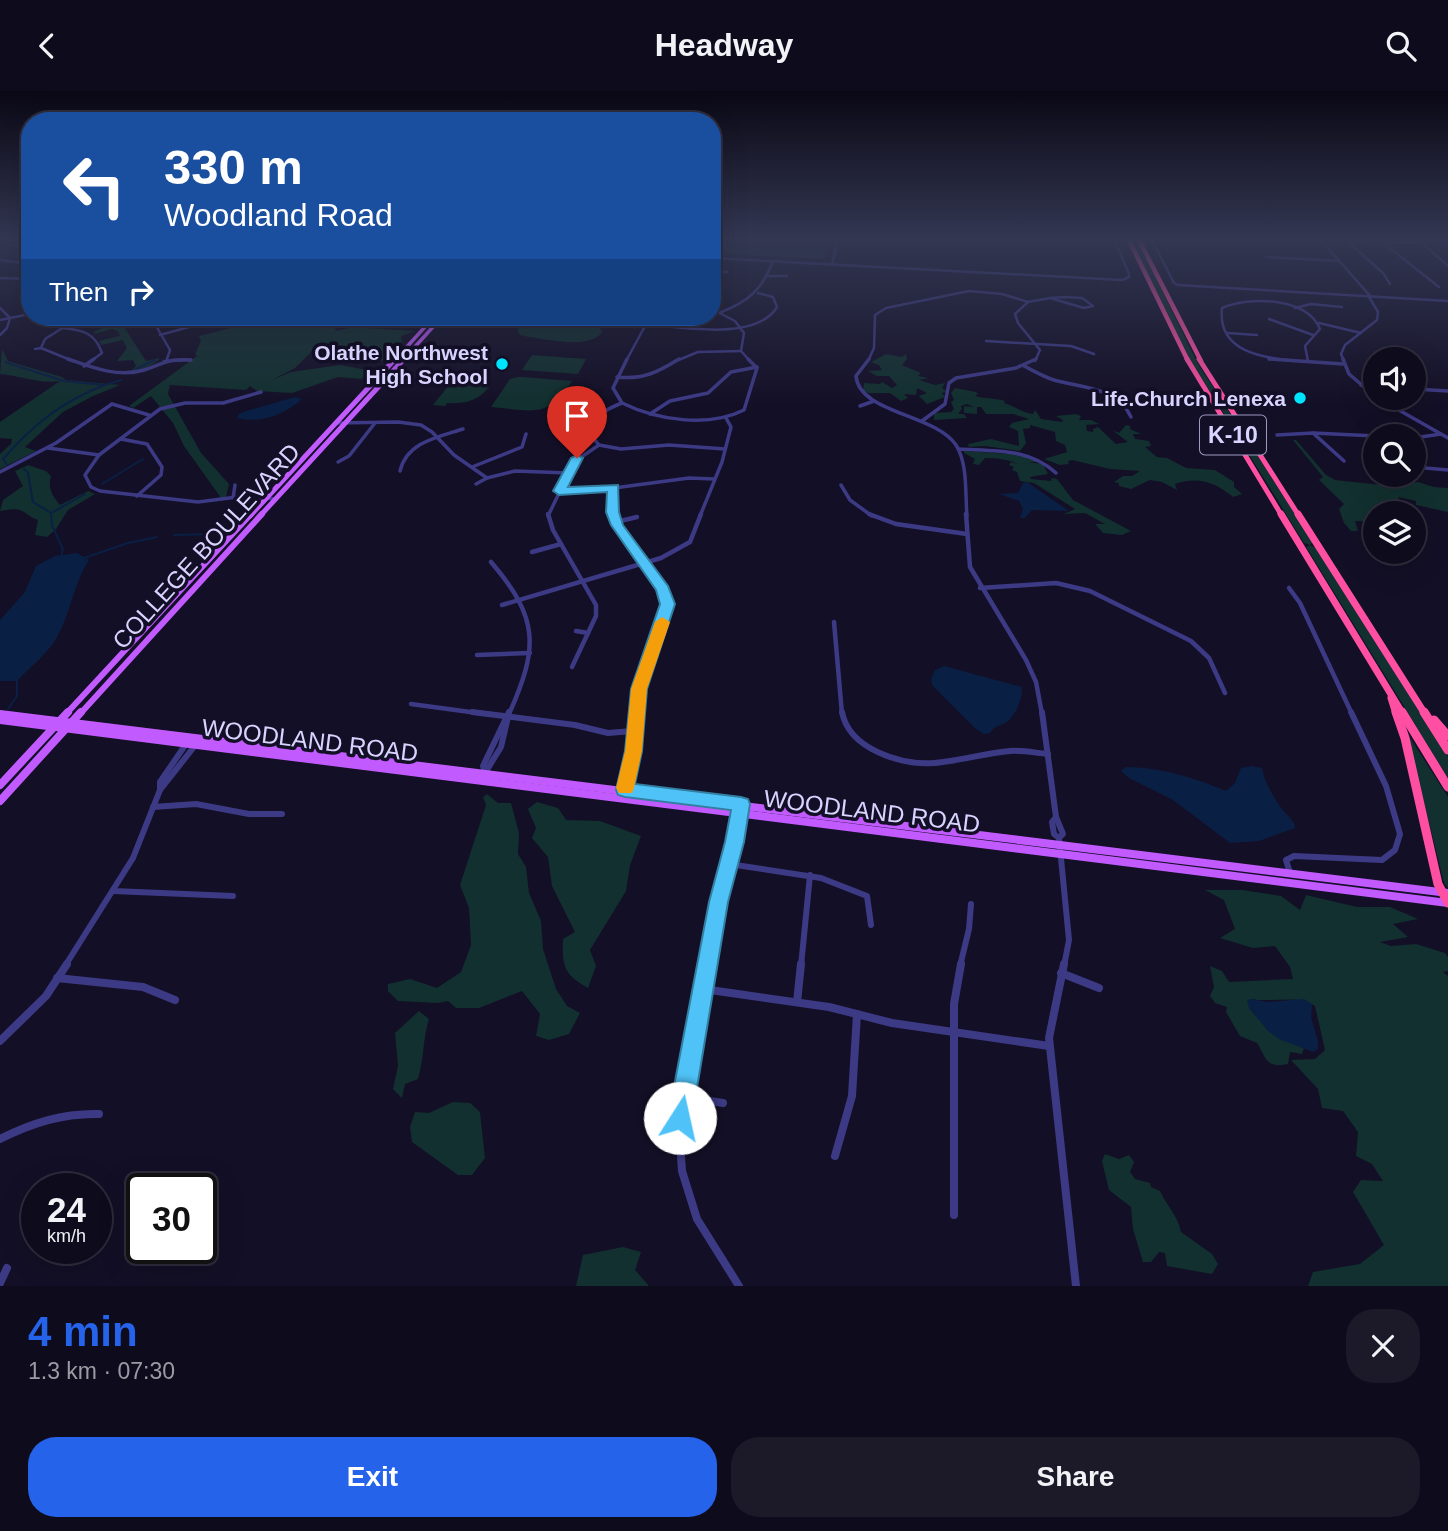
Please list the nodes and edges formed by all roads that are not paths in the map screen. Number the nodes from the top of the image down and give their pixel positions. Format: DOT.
graph roads {
  1 [pos="757,294"];
  2 [pos="761,294"];
  3 [pos="954,294"];
  4 [pos="999,294"];
  5 [pos="1155,294"];
  6 [pos="1167,294"];
  7 [pos="1317,294"];
  8 [pos="1366,294"];
  9 [pos="779,295"];
  10 [pos="773,297"];
  11 [pos="1369,297"];
  12 [pos="1050,298"];
  13 [pos="1448,302"];
  14 [pos="1028,303"];
  15 [pos="1342,307"];
  16 [pos="1295,308"];
  17 [pos="1,309"];
  18 [pos="721,312"];
  19 [pos="721,314"];
  20 [pos="21,316"];
  21 [pos="10,318"];
  22 [pos="1269,319"];
  23 [pos="0,320"];
  24 [pos="1319,323"];
  25 [pos="67,326"];
  26 [pos="154,326"];
  27 [pos="198,326"];
  28 [pos="426,326"];
  29 [pos="433,326"];
  30 [pos="643,326"];
  31 [pos="668,326"];
  32 [pos="64,328"];
  33 [pos="741,328"];
  34 [pos="1227,333"];
  35 [pos="1361,333"];
  36 [pos="0,335"];
  37 [pos="160,335"];
  38 [pos="1256,335"];
  39 [pos="1314,335"];
  40 [pos="986,341"];
  41 [pos="1037,345"];
  42 [pos="41,348"];
  43 [pos="35,349"];
  44 [pos="741,351"];
  45 [pos="1094,354"];
  46 [pos="167,359"];
  47 [pos="191,360"];
  48 [pos="1308,361"];
  49 [pos="1343,364"];
  50 [pos="84,366"];
  51 [pos="1024,366"];
  52 [pos="757,367"];
  53 [pos="617,377"];
  54 [pos="1360,385"];
  55 [pos="1363,385"];
  56 [pos="1363,387"];
  57 [pos="1426,390"];
  58 [pos="1448,391"];
  59 [pos="261,392"];
  60 [pos="874,401"];
  61 [pos="113,403"];
  62 [pos="622,403"];
  63 [pos="860,406"];
  64 [pos="128,410"];
  65 [pos="1399,410"];
  66 [pos="649,414"];
  67 [pos="149,415"];
  68 [pos="1131,417"];
  69 [pos="726,418"];
  70 [pos="922,421"];
  71 [pos="340,423"];
  72 [pos="375,423"];
  73 [pos="463,429"];
  74 [pos="1313,433"];
  75 [pos="1441,434"];
  76 [pos="526,435"];
  77 [pos="1278,435"];
  78 [pos="1363,435"];
  79 [pos="1426,436"];
  80 [pos="436,438"];
  81 [pos="1448,438"];
  82 [pos="119,439"];
  83 [pos="599,445"];
  84 [pos="48,448"];
  85 [pos="725,449"];
  86 [pos="959,449"];
  87 [pos="73,453"];
  88 [pos="99,455"];
  89 [pos="1344,461"];
  90 [pos="338,462"];
  91 [pos="472,467"];
  92 [pos="1426,468"];
  93 [pos="1448,470"];
  94 [pos="400,471"];
  95 [pos="0,473"];
  96 [pos="568,473"];
  97 [pos="1056,474"];
  98 [pos="487,478"];
  99 [pos="714,479"];
  100 [pos="476,484"];
  101 [pos="235,485"];
  102 [pos="841,485"];
  103 [pos="614,488"];
  104 [pos="559,491"];
  105 [pos="137,496"];
  106 [pos="233,498"];
  107 [pos="266,498"];
  108 [pos="275,499"];
  109 [pos="637,517"];
  110 [pos="616,522"];
  111 [pos="967,534"];
  112 [pos="562,544"];
  113 [pos="532,552"];
  114 [pos="491,562"];
  115 [pos="643,563"];
  116 [pos="583,581"];
  117 [pos="980,588"];
  118 [pos="1289,589"];
  119 [pos="521,599"];
  120 [pos="502,605"];
  121 [pos="834,622"];
  122 [pos="576,631"];
  123 [pos="589,633"];
  124 [pos="530,653"];
  125 [pos="477,655"];
  126 [pos="572,667"];
  127 [pos="1381,676"];
  128 [pos="1225,693"];
  129 [pos="1416,697"];
  130 [pos="411,704"];
  131 [pos="0,714"];
  132 [pos="508,716"];
  133 [pos="0,720"];
  134 [pos="61,720"];
  135 [pos="73,722"];
  136 [pos="54,727"];
  137 [pos="66,729"];
  138 [pos="634,731"];
  139 [pos="192,736"];
  140 [pos="1448,736"];
  141 [pos="202,738"];
  142 [pos="186,744"];
  143 [pos="195,746"];
  144 [pos="1448,750"];
  145 [pos="1048,754"];
  146 [pos="485,773"];
  147 [pos="0,785"];
  148 [pos="1448,787"];
  149 [pos="160,790"];
  150 [pos="625,790"];
  151 [pos="0,801"];
  152 [pos="153,807"];
  153 [pos="740,809"];
  154 [pos="282,814"];
  155 [pos="1059,841"];
  156 [pos="1061,854"];
  157 [pos="729,863"];
  158 [pos="1268,870"];
  159 [pos="1290,873"];
  160 [pos="810,875"];
  161 [pos="1252,878"];
  162 [pos="113,891"];
  163 [pos="1445,892"];
  164 [pos="233,896"];
  165 [pos="1448,903"];
  166 [pos="971,904"];
  167 [pos="871,925"];
  168 [pos="1061,973"];
  169 [pos="57,978"];
  170 [pos="1099,988"];
  171 [pos="704,989"];
  172 [pos="174,1000"];
  173 [pos="797,1002"];
  174 [pos="857,1014"];
  175 [pos="955,1032"];
  176 [pos="0,1041"];
  177 [pos="1049,1046"];
  178 [pos="684,1097"];
  179 [pos="723,1103"];
  180 [pos="99,1114"];
  181 [pos="0,1139"];
  182 [pos="835,1156"];
  183 [pos="954,1215"];
  184 [pos="713,1245"];
  185 [pos="6,1268"];
  186 [pos="0,1283"];
  187 [pos="739,1286"];
  188 [pos="1076,1286"];
  1 -- 18 [label="street"];
  2 -- 10 [label="street"];
  3 -- 60 [label="street"];
  4 -- 14 [label="street"];
  5 -- 127 [label="highway, K-10"];
  6 -- 129 [label="highway, K-10"];
  7 -- 11 [label="street"];
  8 -- 11 [label="street"];
  9 -- 10 [label="street"];
  10 -- 33 [label="street"];
  11 -- 13 [label="street"];
  11 -- 35 [label="street"];
  12 -- 12 [label="street"];
  12 -- 14 [label="street"];
  14 -- 41 [label="street"];
  15 -- 16 [label="street"];
  16 -- 24 [label="street"];
  16 -- 34 [label="street"];
  17 -- 21 [label="street"];
  19 -- 33 [label="street"];
  20 -- 21 [label="street"];
  21 -- 23 [label="street"];
  21 -- 36 [label="street"];
  22 -- 39 [label="street"];
  24 -- 35 [label="street"];
  24 -- 39 [label="street"];
  25 -- 32 [label="street"];
  26 -- 37 [label="street"];
  27 -- 37 [label="street"];
  28 -- 71 [label="main road, COLLEGE BOULEVARD"];
  29 -- 71 [label="main road, COLLEGE BOULEVARD"];
  30 -- 53 [label="street"];
  31 -- 33 [label="street"];
  32 -- 42 [label="street"];
  32 -- 50 [label="street"];
  33 -- 44 [label="street"];
  34 -- 38 [label="street"];
  34 -- 48 [label="street"];
  35 -- 49 [label="street"];
  37 -- 46 [label="street"];
  39 -- 48 [label="street"];
  40 -- 41 [label="street"];
  41 -- 45 [label="street"];
  41 -- 51 [label="street"];
  42 -- 43 [label="street"];
  42 -- 50 [label="street"];
  44 -- 52 [label="street"];
  44 -- 53 [label="street"];
  46 -- 47 [label="street"];
  46 -- 50 [label="street"];
  48 -- 49 [label="street"];
  49 -- 54 [label="street"];
  51 -- 68 [label="street"];
  51 -- 70 [label="street"];
  52 -- 66 [label="street"];
  52 -- 69 [label="street"];
  53 -- 62 [label="street"];
  54 -- 55 [label="street"];
  54 -- 56 [label="street"];
  57 -- 58 [label="street"];
  59 -- 67 [label="street"];
  60 -- 63 [label="street"];
  60 -- 70 [label="street"];
  61 -- 64 [label="street"];
  61 -- 84 [label="street"];
  62 -- 66 [label="street"];
  62 -- 83 [label="street"];
  64 -- 67 [label="street"];
  65 -- 75 [label="street"];
  66 -- 69 [label="street"];
  67 -- 82 [label="street"];
  69 -- 85 [label="street"];
  70 -- 86 [label="street"];
  71 -- 72 [label="street"];
  71 -- 107 [label="main road, COLLEGE BOULEVARD"];
  71 -- 108 [label="main road, COLLEGE BOULEVARD"];
  72 -- 80 [label="street"];
  72 -- 90 [label="street"];
  73 -- 80 [label="street"];
  74 -- 77 [label="street"];
  74 -- 78 [label="street"];
  74 -- 89 [label="street"];
  75 -- 79 [label="street"];
  75 -- 81 [label="street"];
  76 -- 91 [label="street"];
  80 -- 91 [label="street"];
  80 -- 94 [label="street"];
  82 -- 88 [label="street"];
  82 -- 105 [label="street"];
  83 -- 85 [label="street"];
  83 -- 96 [label="street"];
  84 -- 87 [label="street"];
  84 -- 95 [label="street"];
  85 -- 99 [label="street"];
  86 -- 97 [label="street"];
  86 -- 111 [label="street"];
  87 -- 88 [label="street"];
  88 -- 105 [label="street"];
  91 -- 98 [label="street"];
  92 -- 93 [label="street"];
  96 -- 98 [label="street"];
  96 -- 104 [label="street"];
  98 -- 100 [label="street"];
  99 -- 103 [label="street"];
  99 -- 115 [label="street"];
  101 -- 106 [label="street"];
  102 -- 111 [label="street"];
  103 -- 104 [label="street"];
  103 -- 110 [label="street"];
  104 -- 112 [label="street"];
  105 -- 106 [label="street"];
  106 -- 107 [label="street"];
  107 -- 108 [label="street"];
  107 -- 134 [label="main road, COLLEGE BOULEVARD"];
  108 -- 135 [label="main road, COLLEGE BOULEVARD"];
  109 -- 110 [label="street"];
  110 -- 115 [label="street"];
  111 -- 117 [label="street"];
  112 -- 113 [label="street"];
  112 -- 116 [label="street"];
  114 -- 119 [label="street"];
  115 -- 116 [label="street"];
  115 -- 138 [label="street"];
  116 -- 119 [label="street"];
  116 -- 123 [label="street"];
  117 -- 128 [label="street"];
  117 -- 145 [label="street"];
  118 -- 159 [label="street"];
  119 -- 120 [label="street"];
  119 -- 124 [label="street"];
  121 -- 145 [label="street"];
  122 -- 123 [label="street"];
  123 -- 126 [label="street"];
  124 -- 125 [label="street"];
  124 -- 132 [label="street"];
  127 -- 148 [label="highway, K-10"];
  127 -- 163 [label="highway"];
  129 -- 140 [label="highway"];
  129 -- 144 [label="highway, K-10"];
  130 -- 132 [label="street"];
  131 -- 134 [label="main road, WOODLAND ROAD"];
  132 -- 138 [label="street"];
  132 -- 146 [label="street"];
  133 -- 136 [label="main road, WOODLAND ROAD"];
  134 -- 135 [label="main road, WOODLAND ROAD"];
  134 -- 136 [label="main road, COLLEGE BOULEVARD"];
  135 -- 137 [label="main road, COLLEGE BOULEVARD"];
  135 -- 139 [label="main road, WOODLAND ROAD"];
  136 -- 137 [label="main road, WOODLAND ROAD"];
  136 -- 147 [label="main road, COLLEGE BOULEVARD"];
  137 -- 142 [label="main road, WOODLAND ROAD"];
  137 -- 151 [label="main road, COLLEGE BOULEVARD"];
  138 -- 150 [label="street"];
  139 -- 141 [label="main road, WOODLAND ROAD"];
  139 -- 142 [label="street"];
  141 -- 143 [label="street"];
  141 -- 146 [label="main road, WOODLAND ROAD"];
  142 -- 143 [label="main road, WOODLAND ROAD"];
  142 -- 149 [label="street"];
  143 -- 149 [label="street"];
  143 -- 153 [label="main road, WOODLAND ROAD"];
  145 -- 155 [label="street"];
  146 -- 150 [label="main road, WOODLAND ROAD"];
  149 -- 152 [label="street"];
  150 -- 153 [label="main road, WOODLAND ROAD"];
  152 -- 154 [label="street"];
  152 -- 162 [label="street"];
  153 -- 155 [label="main road, WOODLAND ROAD"];
  153 -- 156 [label="main road, WOODLAND ROAD"];
  153 -- 157 [label="street"];
  155 -- 156 [label="street"];
  155 -- 158 [label="main road, WOODLAND ROAD"];
  156 -- 161 [label="main road, WOODLAND ROAD"];
  156 -- 168 [label="street"];
  157 -- 160 [label="street"];
  157 -- 171 [label="street"];
  158 -- 159 [label="main road, WOODLAND ROAD"];
  158 -- 161 [label="main road"];
  159 -- 163 [label="main road, WOODLAND ROAD"];
  160 -- 167 [label="street"];
  160 -- 173 [label="street"];
  161 -- 165 [label="main road, WOODLAND ROAD"];
  162 -- 164 [label="street"];
  162 -- 169 [label="street"];
  163 -- 165 [label="highway"];
  166 -- 175 [label="street"];
  168 -- 170 [label="street"];
  168 -- 177 [label="street"];
  169 -- 172 [label="street"];
  169 -- 176 [label="street"];
  171 -- 173 [label="street"];
  171 -- 178 [label="street"];
  173 -- 174 [label="street"];
  174 -- 175 [label="street"];
  174 -- 182 [label="street"];
  175 -- 177 [label="street"];
  175 -- 183 [label="street"];
  177 -- 188 [label="street"];
  178 -- 179 [label="street"];
  178 -- 184 [label="street"];
  180 -- 181 [label="street"];
  184 -- 187 [label="street"];
  185 -- 186 [label="street"];
}
